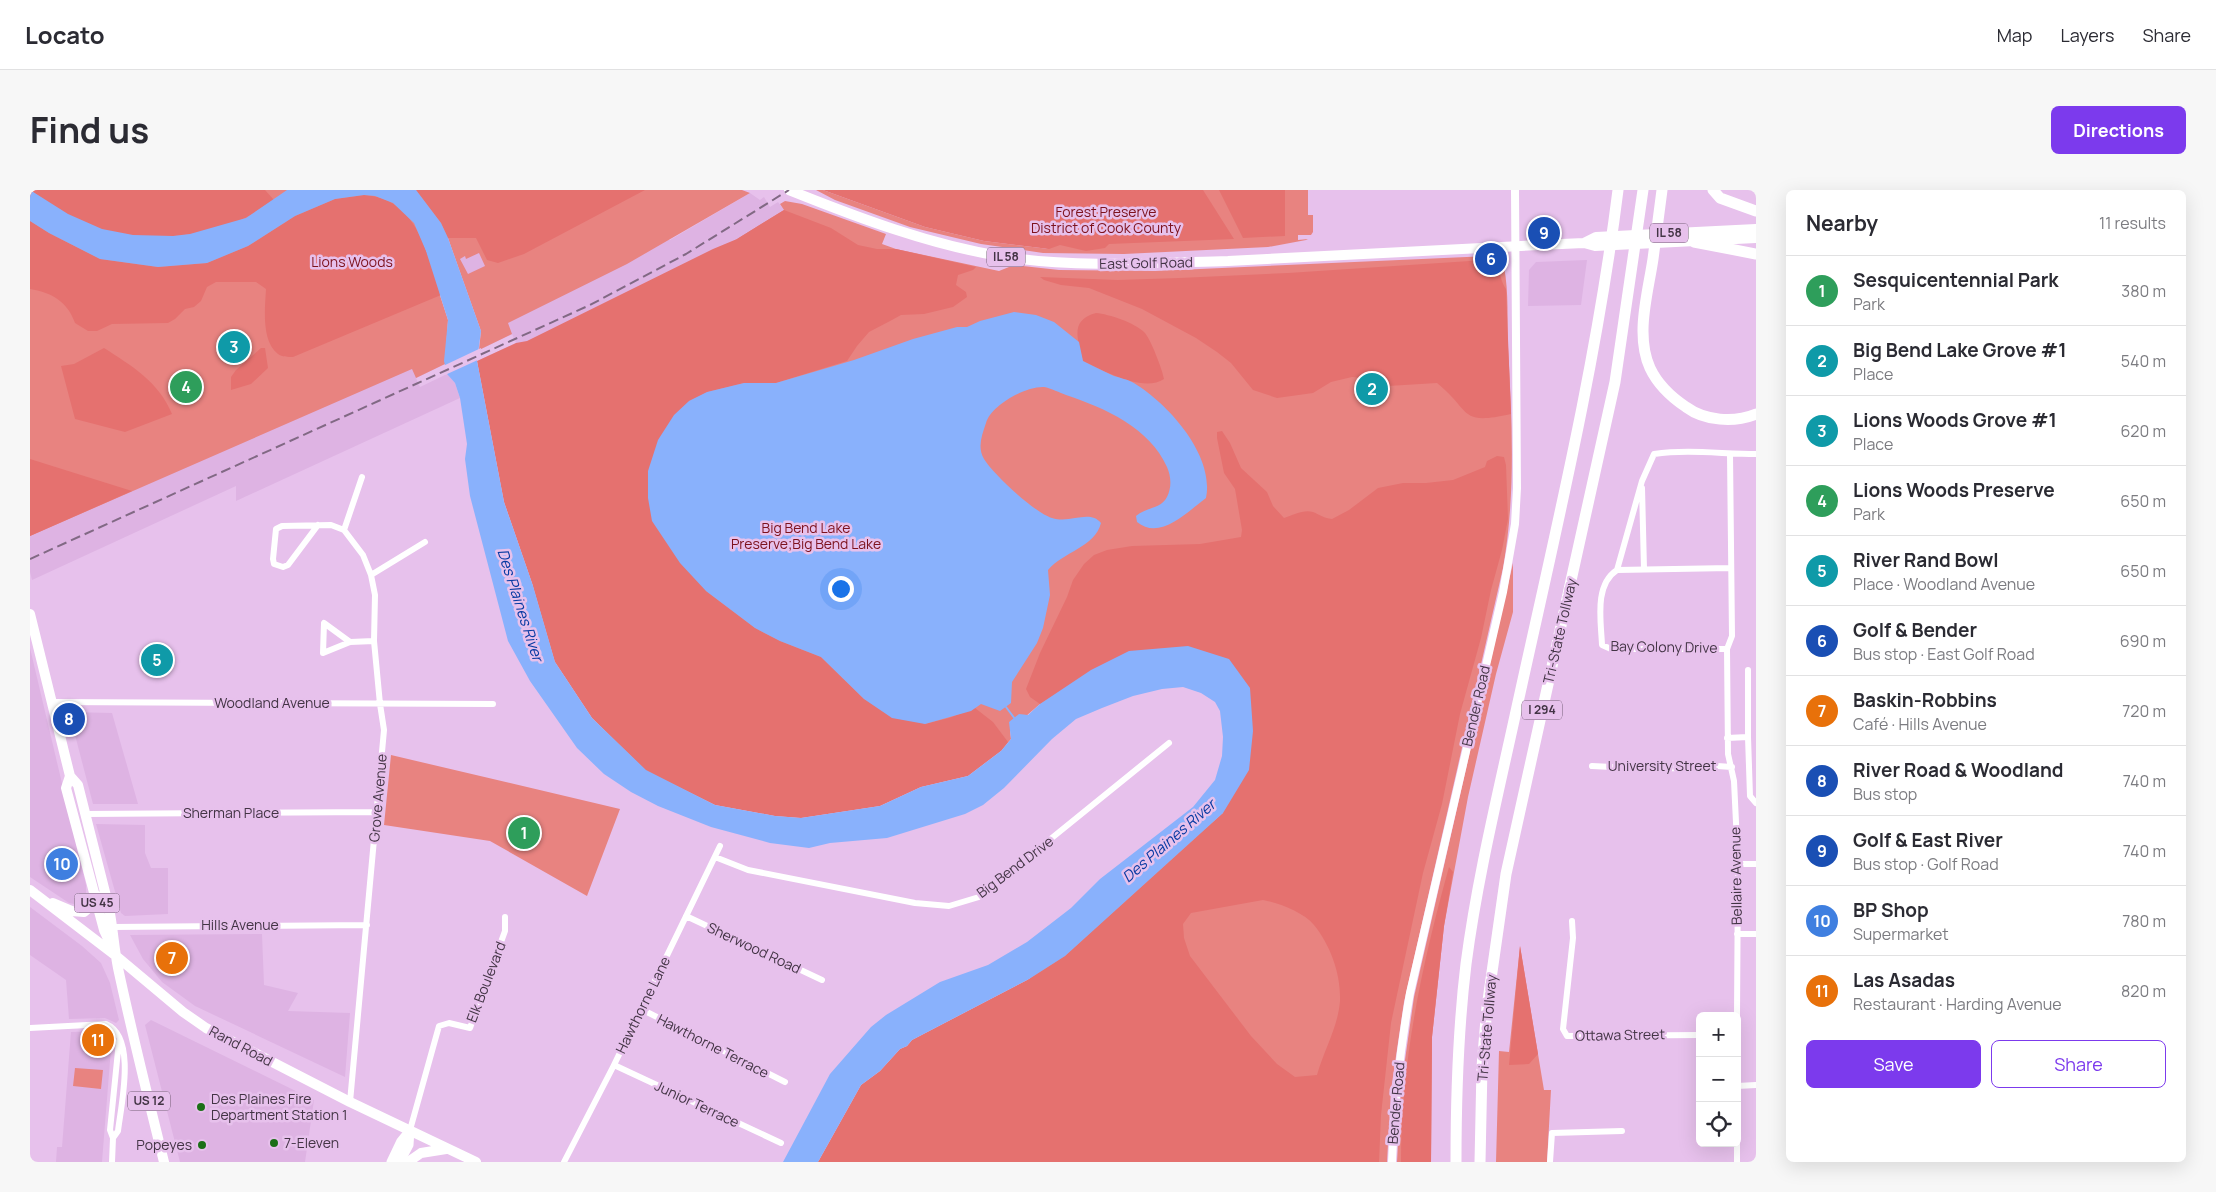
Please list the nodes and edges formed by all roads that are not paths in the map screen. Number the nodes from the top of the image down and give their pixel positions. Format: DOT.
graph roads {
  1 [pos="789,190"];
  2 [pos="1514,190"];
  3 [pos="1618,190"];
  4 [pos="1643,190"];
  5 [pos="1662,190"];
  6 [pos="1713,190"];
  7 [pos="1756,212"];
  8 [pos="1756,229"];
  9 [pos="1756,238"];
  10 [pos="1584,242"];
  11 [pos="1694,242"];
  12 [pos="1514,246"];
  13 [pos="1756,254"];
  14 [pos="1756,414"];
  15 [pos="1730,454"];
  16 [pos="1756,454"];
  17 [pos="362,477"];
  18 [pos="1642,481"];
  19 [pos="318,525"];
  20 [pos="344,530"];
  21 [pos="425,542"];
  22 [pos="1731,568"];
  23 [pos="1644,569"];
  24 [pos="1616,570"];
  25 [pos="372,575"];
  26 [pos="30,614"];
  27 [pos="350,642"];
  28 [pos="374,642"];
  29 [pos="1727,649"];
  30 [pos="1748,670"];
  31 [pos="52,702"];
  32 [pos="380,704"];
  33 [pos="493,704"];
  34 [pos="1748,736"];
  35 [pos="1727,738"];
  36 [pos="1169,743"];
  37 [pos="1592,766"];
  38 [pos="1732,767"];
  39 [pos="70,776"];
  40 [pos="1756,803"];
  41 [pos="377,812"];
  42 [pos="86,814"];
  43 [pos="720,846"];
  44 [pos="715,857"];
  45 [pos="1738,864"];
  46 [pos="1756,864"];
  47 [pos="30,890"];
  48 [pos="96,895"];
  49 [pos="39,897"];
  50 [pos="686,916"];
  51 [pos="505,917"];
  52 [pos="1572,921"];
  53 [pos="367,925"];
  54 [pos="113,926"];
  55 [pos="1737,934"];
  56 [pos="1756,934"];
  57 [pos="115,955"];
  58 [pos="822,980"];
  59 [pos="641,1009"];
  60 [pos="1737,1012"];
  61 [pos="30,1028"];
  62 [pos="1696,1034"];
  63 [pos="614,1065"];
  64 [pos="784,1082"];
  65 [pos="1756,1085"];
  66 [pos="1741,1086"];
  67 [pos="350,1102"];
  68 [pos="410,1130"];
  69 [pos="1622,1131"];
  70 [pos="781,1142"];
  71 [pos="1737,1147"];
  72 [pos="449,1149"];
  73 [pos="112,1162"];
  74 [pos="164,1162"];
  75 [pos="391,1162"];
  76 [pos="400,1162"];
  77 [pos="408,1162"];
  78 [pos="476,1162"];
  79 [pos="564,1162"];
  80 [pos="1392,1162"];
  81 [pos="1456,1162"];
  82 [pos="1480,1162"];
  83 [pos="1550,1162"];
  84 [pos="1737,1162"];
  1 -- 12 [label="main road, East Golf Road / IL 58"];
  2 -- 12 [label="street, Bender Road"];
  3 -- 81 [label="highway, Tri-State Tollway / I 294"];
  4 -- 82 [label="highway, Tri-State Tollway / I 294"];
  5 -- 14 [label="highway"];
  6 -- 7 [label="highway"];
  8 -- 10 [label="main road, IL 58"];
  9 -- 11 [label="main road, IL 58"];
  10 -- 11 [label="main road, IL 58"];
  10 -- 12 [label="main road, IL 58"];
  11 -- 13 [label="highway"];
  12 -- 80 [label="street, Bender Road"];
  15 -- 16 [label="street, Bay Colony Drive"];
  15 -- 18 [label="street, Bay Colony Drive"];
  15 -- 22 [label="street"];
  17 -- 20 [label="street"];
  18 -- 23 [label="street"];
  18 -- 24 [label="street, Bay Colony Drive"];
  19 -- 19 [label="street"];
  19 -- 20 [label="street"];
  20 -- 25 [label="street, Grove Avenue"];
  21 -- 25 [label="street"];
  22 -- 23 [label="street"];
  22 -- 29 [label="street"];
  23 -- 24 [label="street"];
  24 -- 29 [label="street, Bay Colony Drive"];
  25 -- 28 [label="street, Grove Avenue"];
  26 -- 31 [label="main road, US 45"];
  27 -- 27 [label="street"];
  27 -- 28 [label="street"];
  28 -- 32 [label="street, Grove Avenue"];
  29 -- 35 [label="street, Bay Colony Drive"];
  30 -- 34 [label="street"];
  31 -- 32 [label="street, Woodland Avenue"];
  31 -- 39 [label="main road, US 45"];
  32 -- 33 [label="street, Woodland Avenue"];
  32 -- 41 [label="street, Grove Avenue"];
  34 -- 35 [label="street"];
  34 -- 40 [label="street"];
  35 -- 38 [label="street, Bellaire Avenue"];
  36 -- 44 [label="street, Big Bend Drive"];
  37 -- 38 [label="street, University Street"];
  38 -- 45 [label="street, Bellaire Avenue"];
  39 -- 42 [label="main road, US 45"];
  39 -- 48 [label="main road, US 45"];
  41 -- 42 [label="street, Sherman Place"];
  41 -- 53 [label="street, Grove Avenue"];
  42 -- 54 [label="main road, US 45"];
  43 -- 44 [label="street, Hawthorne Lane"];
  44 -- 50 [label="street, Hawthorne Lane"];
  45 -- 46 [label="street"];
  45 -- 55 [label="street, Bellaire Avenue"];
  47 -- 49 [label="main road, Rand Road"];
  48 -- 49 [label="main road"];
  48 -- 57 [label="main road, US 45"];
  49 -- 57 [label="main road, Rand Road"];
  50 -- 58 [label="street, Sherwood Road"];
  50 -- 59 [label="street, Hawthorne Lane"];
  51 -- 68 [label="street, Elk Boulevard"];
  52 -- 62 [label="street, Ottawa Street"];
  53 -- 54 [label="street, Hills Avenue"];
  53 -- 67 [label="street, Grove Avenue"];
  54 -- 57 [label="main road, US 45"];
  55 -- 56 [label="street"];
  55 -- 60 [label="street, Bellaire Avenue"];
  57 -- 67 [label="main road, Rand Road"];
  57 -- 74 [label="main road, US 12"];
  59 -- 63 [label="street, Hawthorne Lane"];
  59 -- 64 [label="street, Hawthorne Terrace"];
  61 -- 73 [label="street"];
  63 -- 70 [label="street, Junior Terrace"];
  63 -- 79 [label="street, Hawthorne Lane"];
  65 -- 66 [label="street"];
  67 -- 68 [label="main road, Rand Road"];
  68 -- 72 [label="main road, Rand Road"];
  68 -- 75 [label="main road, Elk Boulevard"];
  68 -- 76 [label="main road, Elk Boulevard"];
  69 -- 83 [label="street"];
  71 -- 84 [label="street"];
  72 -- 77 [label="main road"];
  72 -- 78 [label="main road, Rand Road"];
}
